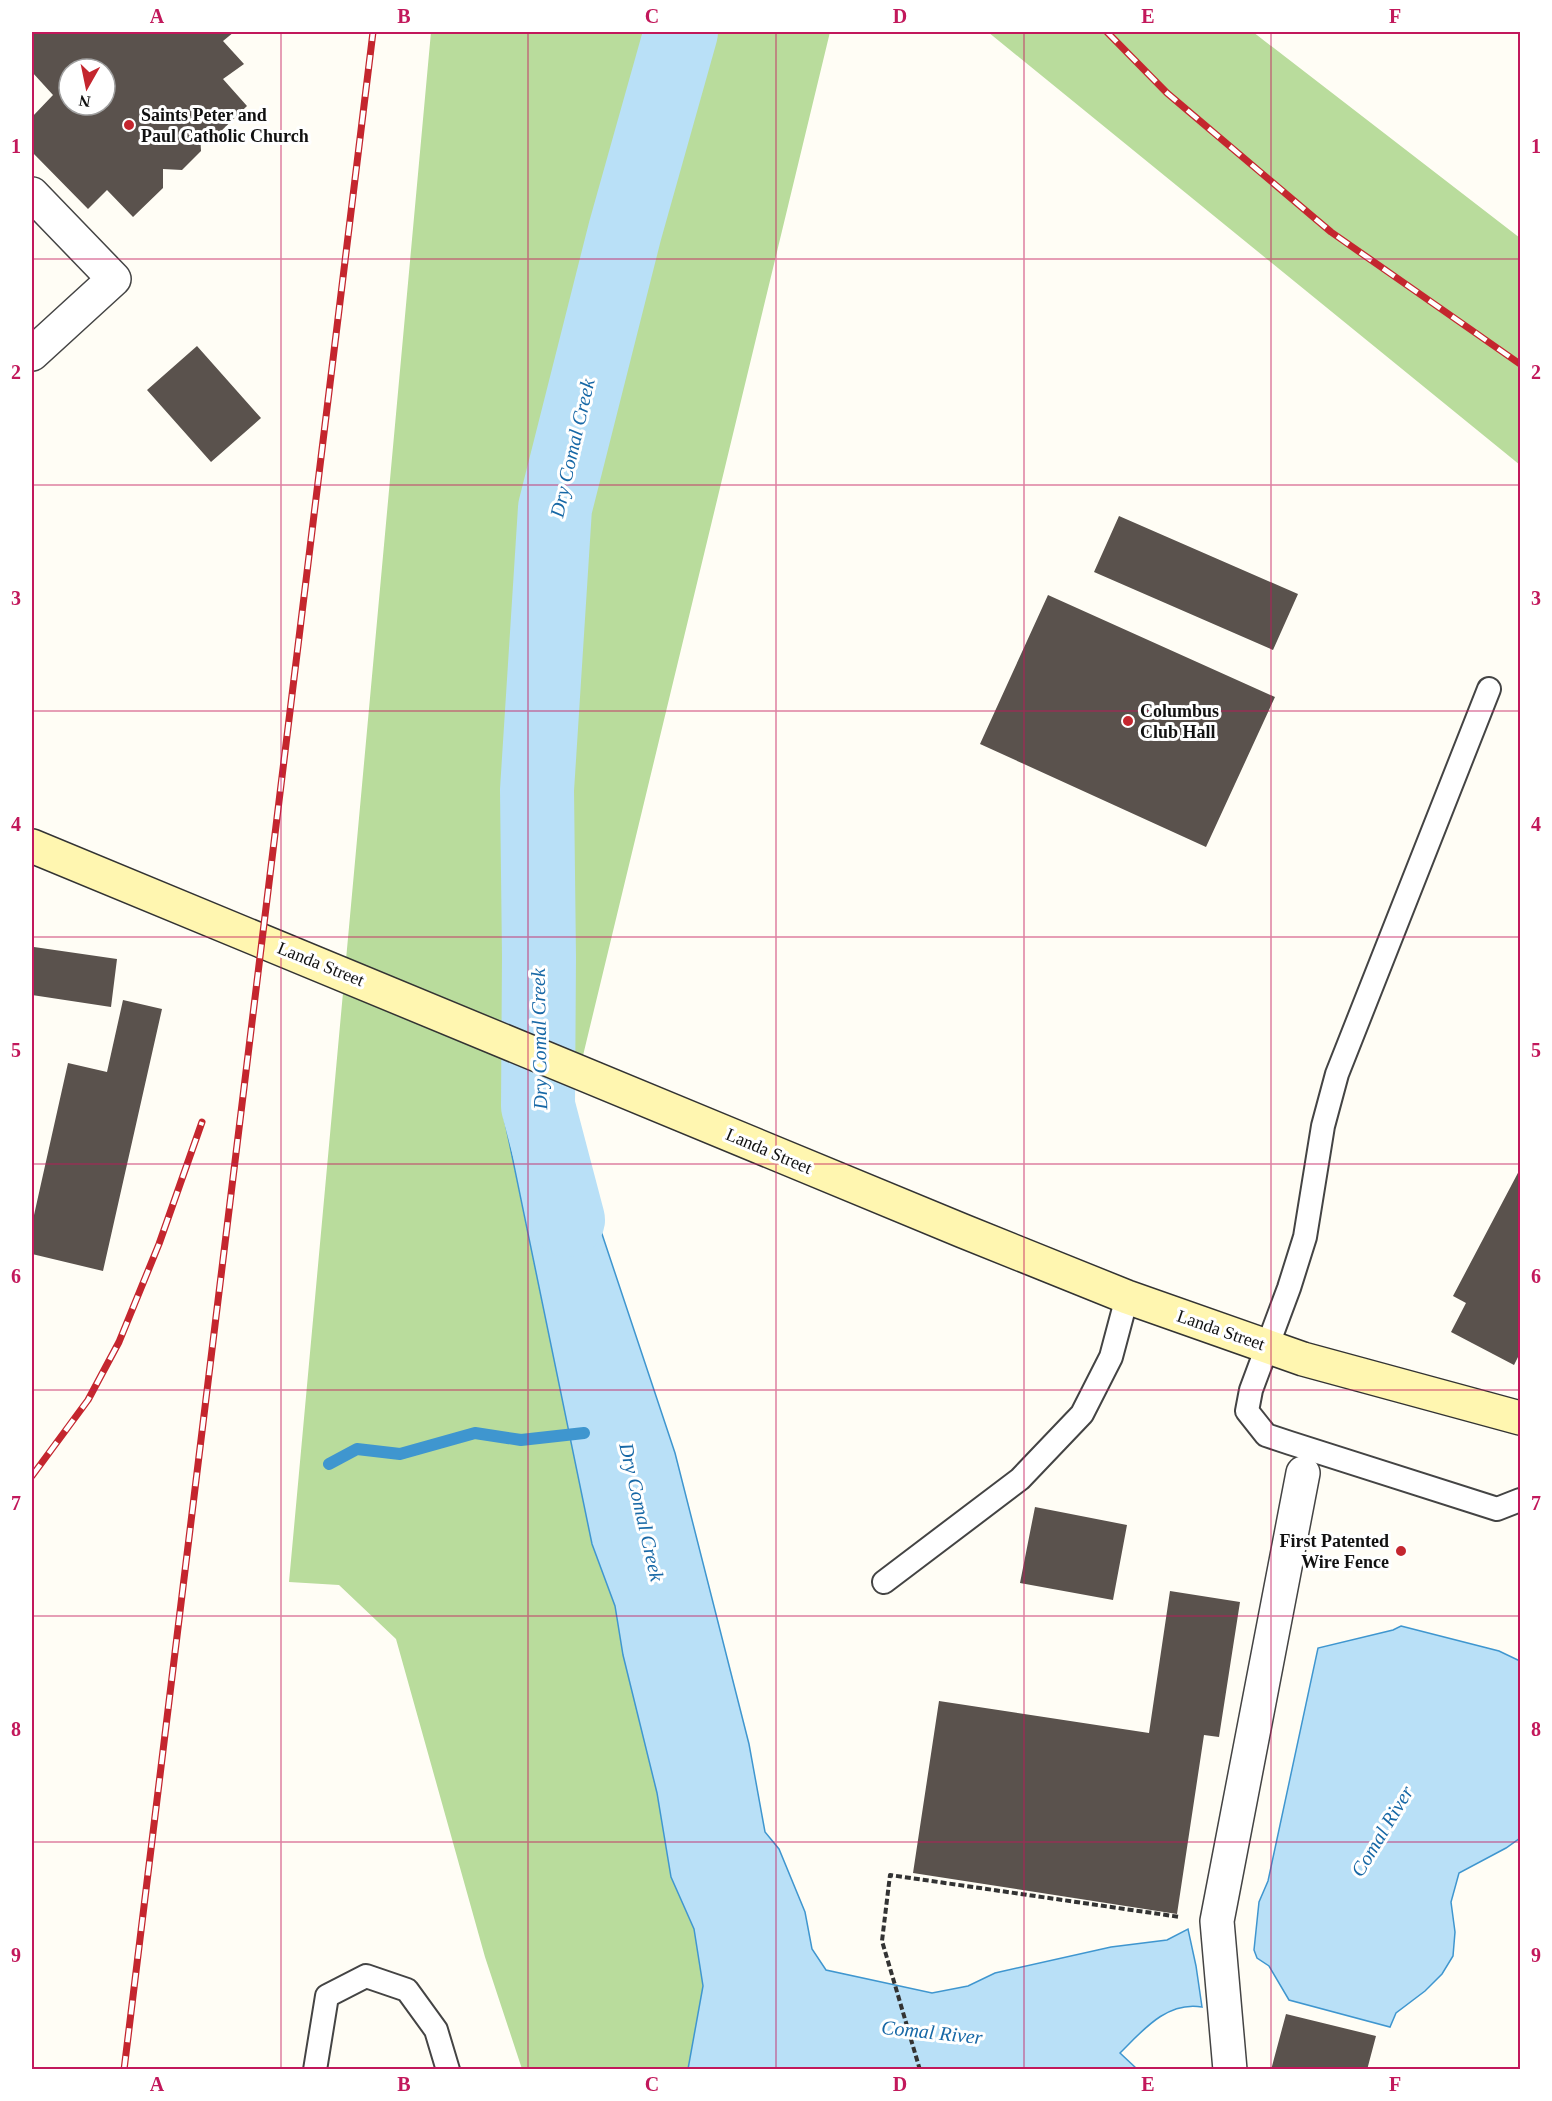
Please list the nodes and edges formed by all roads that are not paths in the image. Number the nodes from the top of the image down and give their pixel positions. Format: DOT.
graph roads {
  1 [pos="32,194"];
  2 [pos="32,354"];
  3 [pos="1489,689"];
  4 [pos="32,846"];
  5 [pos="1127,1297"];
  6 [pos="1266,1346"];
  7 [pos="1521,1418"];
  8 [pos="1303,1473"];
  9 [pos="1521,1500"];
  10 [pos="884,1582"];
  11 [pos="315,2070"];
  12 [pos="448,2070"];
  13 [pos="1230,2070"];
  1 -- 2 [label="street"];
  3 -- 6 [label="lane"];
  4 -- 5 [label="main road, Landa Street"];
  5 -- 6 [label="main road, Landa Street"];
  5 -- 10 [label="lane"];
  6 -- 7 [label="main road, Landa Street"];
  6 -- 9 [label="lane"];
  8 -- 13 [label="street"];
  11 -- 12 [label="lane"];
}
